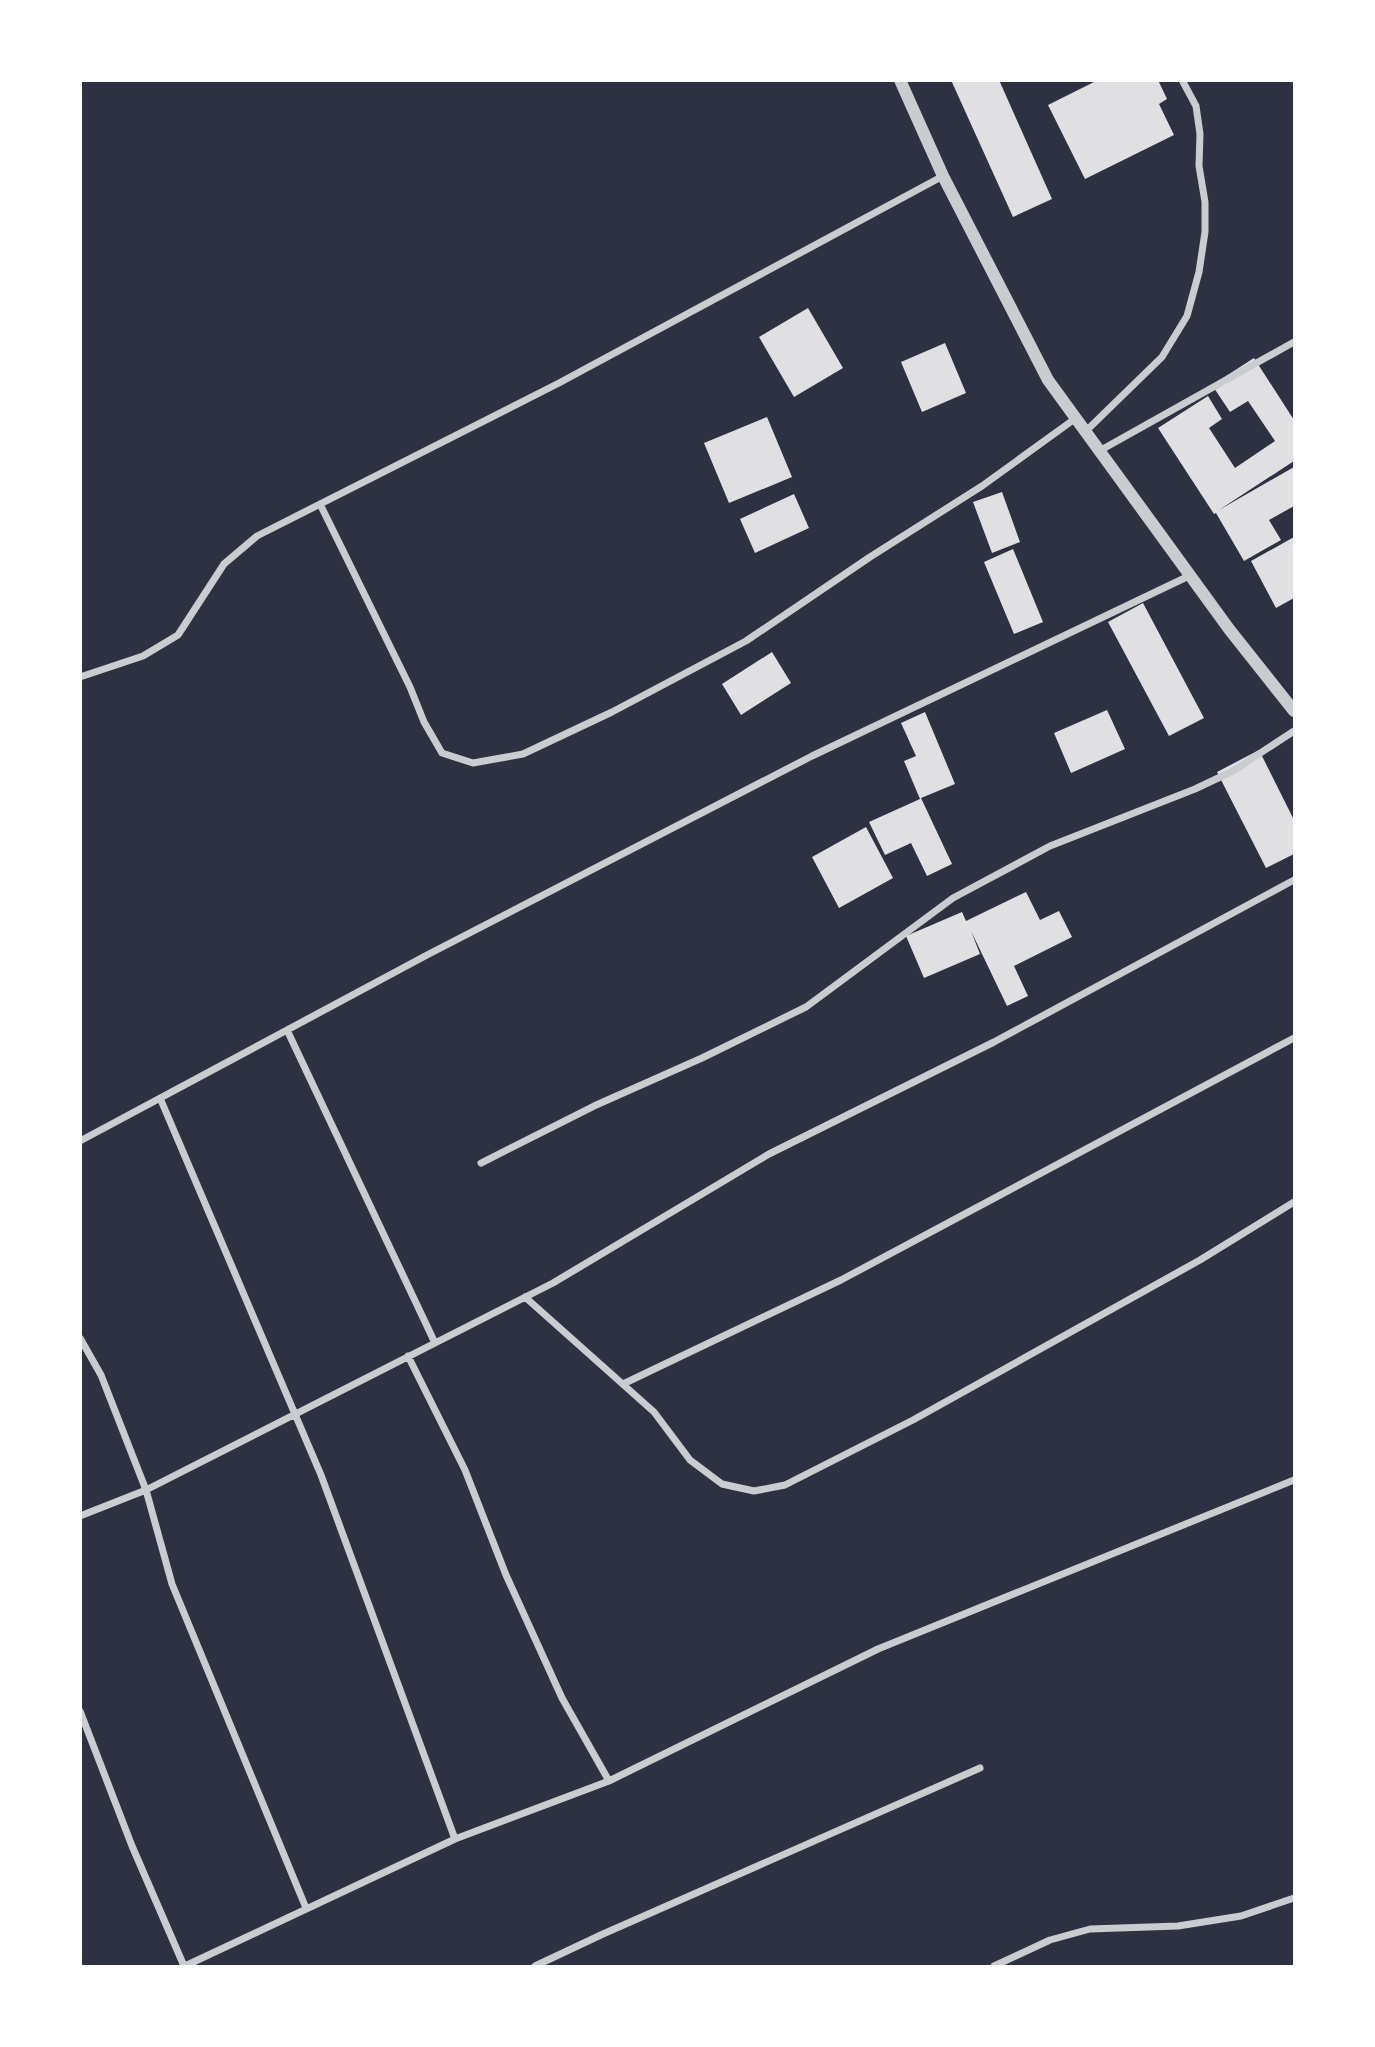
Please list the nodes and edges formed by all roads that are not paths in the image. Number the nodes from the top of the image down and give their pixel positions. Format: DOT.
graph roads {
  1 [pos="900,80"];
  2 [pos="1182,80"];
  3 [pos="943,176"];
  4 [pos="1294,342"];
  5 [pos="1076,418"];
  6 [pos="1086,431"];
  7 [pos="1101,450"];
  8 [pos="320,504"];
  9 [pos="1191,575"];
  10 [pos="81,675"];
  11 [pos="1294,710"];
  12 [pos="1294,731"];
  13 [pos="1294,880"];
  14 [pos="287,1030"];
  15 [pos="1294,1038"];
  16 [pos="160,1098"];
  17 [pos="80,1141"];
  18 [pos="481,1163"];
  19 [pos="1294,1202"];
  20 [pos="525,1297"];
  21 [pos="80,1338"];
  22 [pos="435,1343"];
  23 [pos="408,1356"];
  24 [pos="623,1384"];
  25 [pos="294,1415"];
  26 [pos="1294,1480"];
  27 [pos="146,1490"];
  28 [pos="80,1516"];
  29 [pos="80,1711"];
  30 [pos="980,1768"];
  31 [pos="609,1781"];
  32 [pos="455,1839"];
  33 [pos="1294,1898"];
  34 [pos="306,1908"];
  35 [pos="185,1966"];
  36 [pos="535,1966"];
  37 [pos="994,1966"];
  1 -- 3 [label="street"];
  2 -- 6 [label="street"];
  3 -- 5 [label="street"];
  3 -- 8 [label="street"];
  4 -- 7 [label="street"];
  5 -- 6 [label="street"];
  5 -- 8 [label="street"];
  6 -- 7 [label="street"];
  7 -- 9 [label="street"];
  8 -- 10 [label="street"];
  9 -- 11 [label="street"];
  9 -- 14 [label="street"];
  12 -- 18 [label="street"];
  13 -- 20 [label="street"];
  14 -- 16 [label="street"];
  14 -- 22 [label="street"];
  15 -- 24 [label="street"];
  16 -- 17 [label="street"];
  16 -- 25 [label="street"];
  19 -- 24 [label="street"];
  20 -- 22 [label="street"];
  20 -- 24 [label="street"];
  21 -- 27 [label="street"];
  22 -- 23 [label="street"];
  23 -- 25 [label="street"];
  23 -- 31 [label="street"];
  25 -- 27 [label="street"];
  25 -- 32 [label="street"];
  26 -- 31 [label="street"];
  27 -- 28 [label="street"];
  27 -- 34 [label="street"];
  29 -- 35 [label="street"];
  30 -- 36 [label="street"];
  31 -- 32 [label="street"];
  32 -- 34 [label="street"];
  33 -- 37 [label="street"];
  34 -- 35 [label="street"];
}
